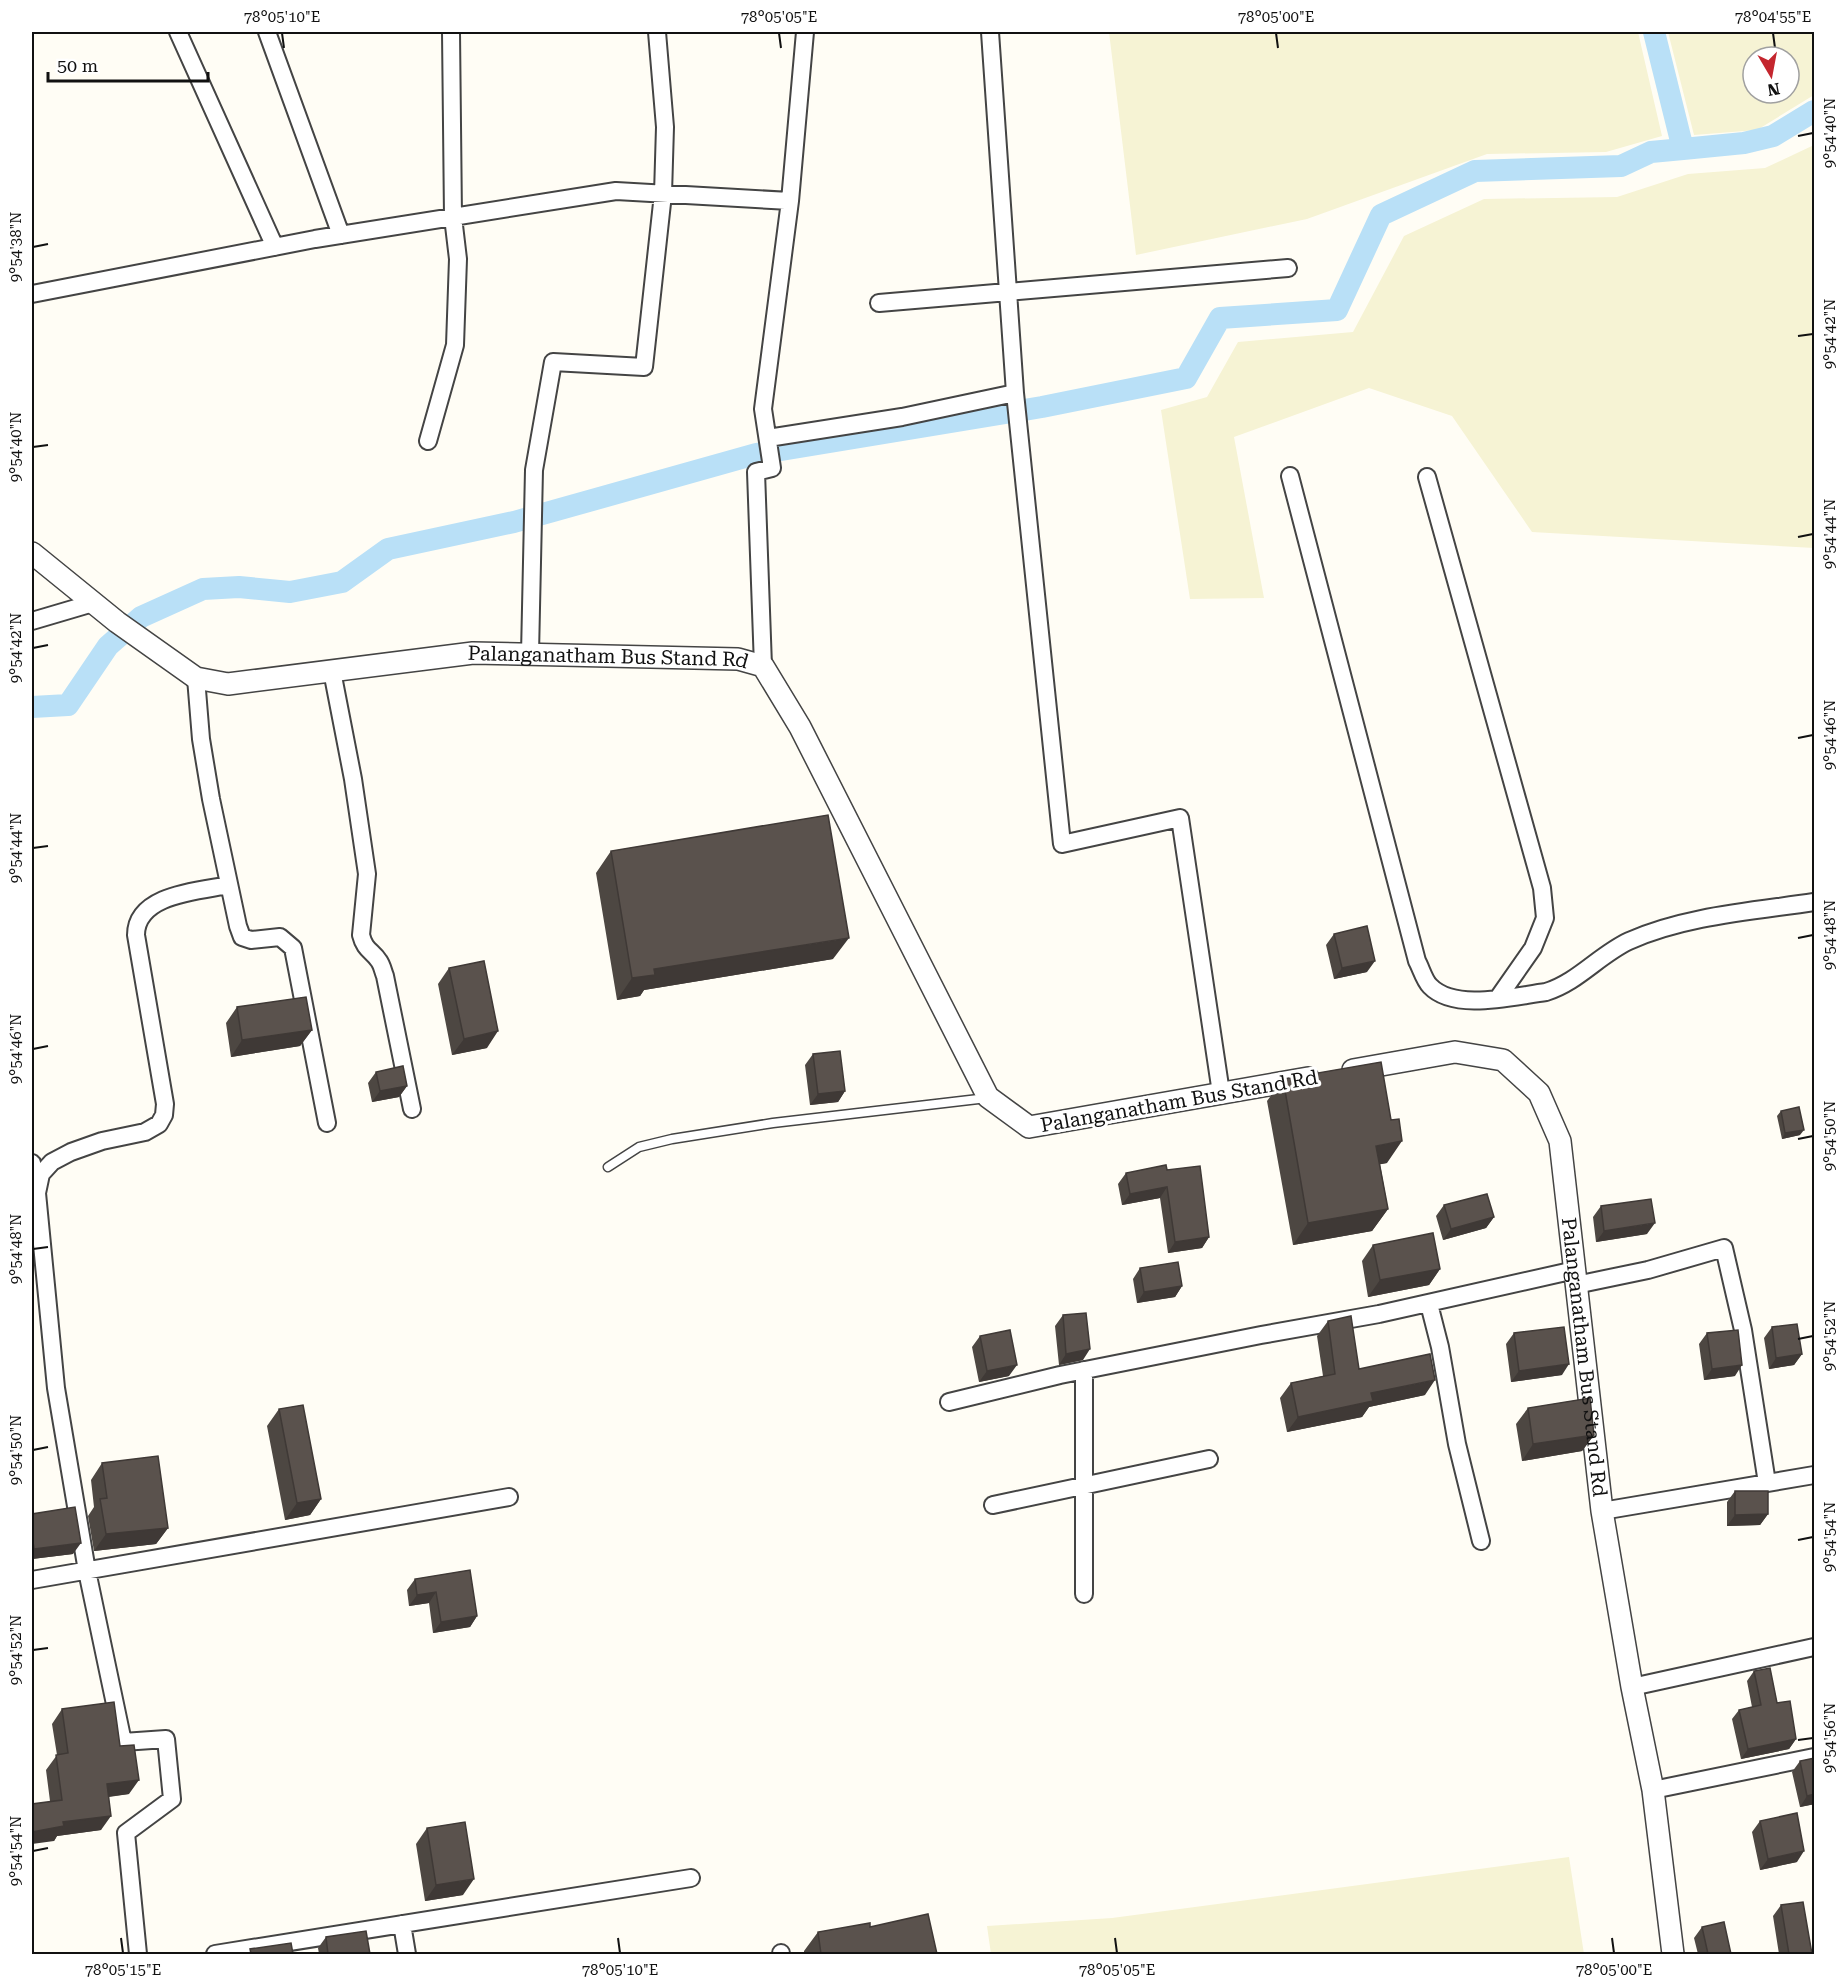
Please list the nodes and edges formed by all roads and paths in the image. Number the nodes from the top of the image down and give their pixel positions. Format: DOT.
graph roads {
  1 [pos="178,32"];
  2 [pos="267,32"];
  3 [pos="451,32"];
  4 [pos="657,32"];
  5 [pos="805,32"];
  6 [pos="990,32"];
  7 [pos="663,194"];
  8 [pos="790,201"];
  9 [pos="453,217"];
  10 [pos="341,235"];
  11 [pos="275,248"];
  12 [pos="1288,268"];
  13 [pos="1009,292"];
  14 [pos="32,294"];
  15 [pos="879,303"];
  16 [pos="1015,393"];
  17 [pos="768,438"];
  18 [pos="428,441"];
  19 [pos="1290,476"];
  20 [pos="1427,477"];
  21 [pos="32,553"];
  22 [pos="93,603"];
  23 [pos="32,621"];
  24 [pos="530,654"];
  25 [pos="763,666"];
  26 [pos="332,671"];
  27 [pos="196,678"];
  28 [pos="229,885"];
  29 [pos="1815,902"];
  30 [pos="1498,998"];
  31 [pos="1221,1093"];
  32 [pos="988,1097"];
  33 [pos="412,1109"];
  34 [pos="327,1123"];
  35 [pos="32,1163"];
  36 [pos="608,1167"];
  37 [pos="38,1193"];
  38 [pos="1576,1278"];
  39 [pos="1429,1304"];
  40 [pos="1084,1370"];
  41 [pos="949,1402"];
  42 [pos="1209,1459"];
  43 [pos="1815,1475"];
  44 [pos="1767,1484"];
  45 [pos="1084,1486"];
  46 [pos="509,1497"];
  47 [pos="993,1505"];
  48 [pos="1602,1511"];
  49 [pos="1481,1541"];
  50 [pos="87,1571"];
  51 [pos="32,1580"];
  52 [pos="1084,1594"];
  53 [pos="1815,1647"];
  54 [pos="1632,1687"];
  55 [pos="1815,1757"];
  56 [pos="1653,1790"];
  57 [pos="691,1878"];
  58 [pos="402,1924"];
  59 [pos="138,1954"];
  60 [pos="215,1954"];
  61 [pos="407,1954"];
  62 [pos="1673,1954"];
  1 -- 11 [label="street"];
  2 -- 10 [label="street"];
  3 -- 9 [label="street"];
  4 -- 7 [label="street"];
  5 -- 8 [label="street"];
  6 -- 13 [label="street"];
  7 -- 8 [label="street"];
  7 -- 9 [label="street"];
  7 -- 24 [label="street"];
  8 -- 17 [label="street"];
  9 -- 10 [label="street"];
  9 -- 18 [label="street"];
  10 -- 11 [label="street"];
  11 -- 14 [label="street"];
  12 -- 13 [label="street"];
  13 -- 15 [label="street"];
  13 -- 16 [label="street"];
  16 -- 17 [label="street"];
  16 -- 31 [label="street"];
  17 -- 25 [label="street"];
  19 -- 30 [label="street"];
  20 -- 30 [label="street"];
  21 -- 22 [label="street, Palanganatham Bus Stand Rd"];
  22 -- 23 [label="street"];
  22 -- 27 [label="street, Palanganatham Bus Stand Rd"];
  24 -- 25 [label="street, Palanganatham Bus Stand Rd"];
  24 -- 26 [label="street, Palanganatham Bus Stand Rd"];
  25 -- 32 [label="street, Palanganatham Bus Stand Rd"];
  26 -- 27 [label="street, Palanganatham Bus Stand Rd"];
  26 -- 33 [label="street"];
  27 -- 28 [label="street"];
  28 -- 34 [label="street"];
  28 -- 37 [label="street"];
  29 -- 30 [label="street"];
  31 -- 32 [label="street, Palanganatham Bus Stand Rd"];
  31 -- 38 [label="street, Palanganatham Bus Stand Rd"];
  32 -- 36 [label="lane"];
  35 -- 37 [label="street"];
  37 -- 50 [label="street"];
  38 -- 39 [label="street"];
  38 -- 44 [label="street"];
  38 -- 48 [label="street, Palanganatham Bus Stand Rd"];
  39 -- 40 [label="street"];
  39 -- 49 [label="street"];
  40 -- 41 [label="street"];
  40 -- 45 [label="street"];
  42 -- 45 [label="street"];
  43 -- 44 [label="street"];
  44 -- 48 [label="street"];
  45 -- 47 [label="street"];
  45 -- 52 [label="street"];
  46 -- 50 [label="street"];
  48 -- 54 [label="street, Palanganatham Bus Stand Rd"];
  50 -- 51 [label="street"];
  50 -- 59 [label="street"];
  53 -- 54 [label="street"];
  54 -- 56 [label="street, Palanganatham Bus Stand Rd"];
  55 -- 56 [label="street"];
  56 -- 62 [label="street, Palanganatham Bus Stand Rd"];
  57 -- 58 [label="street"];
  58 -- 60 [label="street"];
  58 -- 61 [label="street"];
}
